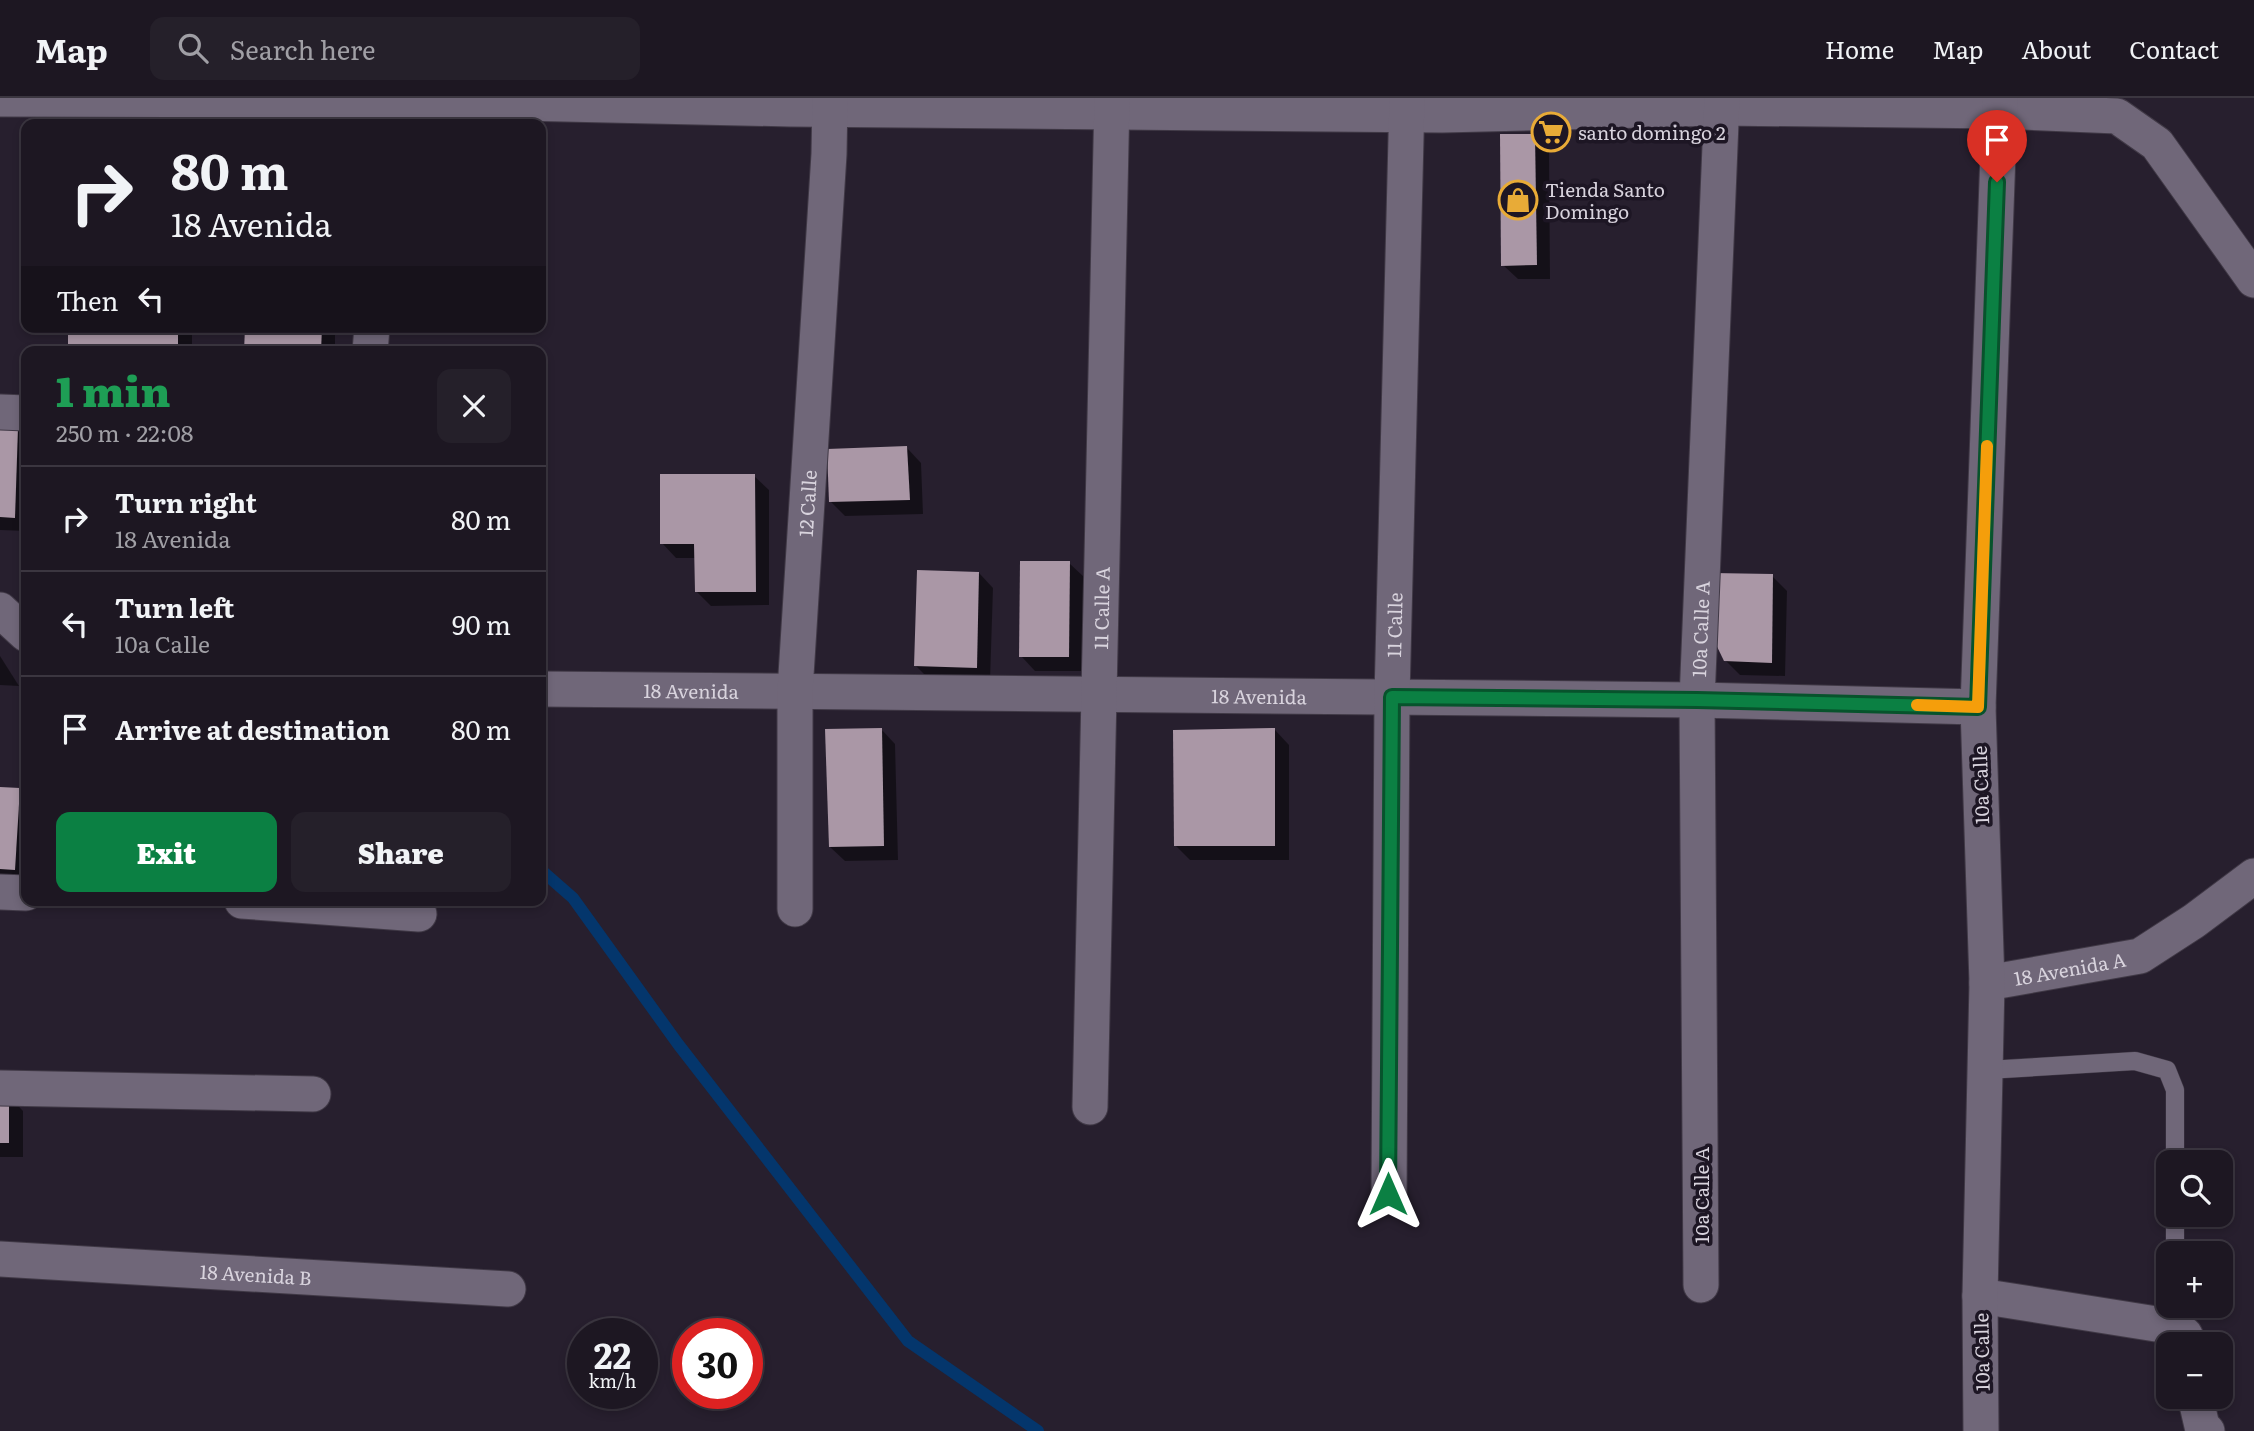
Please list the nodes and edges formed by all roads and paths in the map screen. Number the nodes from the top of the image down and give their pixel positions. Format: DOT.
graph roads {
  1 [pos="0,99"];
  2 [pos="1722,103"];
  3 [pos="829,104"];
  4 [pos="2000,104"];
  5 [pos="1112,105"];
  6 [pos="1407,106"];
  7 [pos="391,108"];
  8 [pos="2254,280"];
  9 [pos="0,412"];
  10 [pos="21,413"];
  11 [pos="0,610"];
  12 [pos="21,629"];
  13 [pos="546,689"];
  14 [pos="796,691"];
  15 [pos="1100,694"];
  16 [pos="1392,697"];
  17 [pos="1697,700"];
  18 [pos="1978,707"];
  19 [pos="2254,876"];
  20 [pos="0,892"];
  21 [pos="21,893"];
  22 [pos="325,906"];
  23 [pos="794,909"];
  24 [pos="419,915"];
  25 [pos="1987,983"];
  26 [pos="1987,1070"];
  27 [pos="0,1088"];
  28 [pos="313,1094"];
  29 [pos="1090,1107"];
  30 [pos="2175,1150"];
  31 [pos="1388,1194"];
  32 [pos="0,1259"];
  33 [pos="1701,1285"];
  34 [pos="509,1289"];
  35 [pos="1980,1296"];
  36 [pos="2180,1326"];
  37 [pos="2198,1409"];
  38 [pos="1981,1431"];
  39 [pos="2207,1431"];
  1 -- 7 [label="street"];
  2 -- 4 [label="street"];
  2 -- 6 [label="street"];
  2 -- 17 [label="street, 10a Calle A"];
  3 -- 5 [label="street"];
  3 -- 7 [label="street"];
  3 -- 14 [label="street, 12 Calle"];
  4 -- 8 [label="street"];
  4 -- 18 [label="street, 10a Calle"];
  5 -- 6 [label="street"];
  5 -- 15 [label="street, 11 Calle A"];
  6 -- 16 [label="street, 11 Calle"];
  9 -- 10 [label="street"];
  11 -- 12 [label="street"];
  13 -- 14 [label="street, 18 Avenida"];
  14 -- 15 [label="street, 18 Avenida"];
  14 -- 23 [label="street, 12 Calle"];
  15 -- 16 [label="street, 18 Avenida"];
  15 -- 29 [label="street, 11 Calle A"];
  16 -- 17 [label="street, 18 Avenida"];
  16 -- 31 [label="street, 11 Calle"];
  17 -- 18 [label="street, 18 Avenida"];
  17 -- 33 [label="street, 10a Calle A"];
  18 -- 25 [label="street, 10a Calle"];
  19 -- 25 [label="street, 18 Avenida A"];
  20 -- 21 [label="street"];
  22 -- 24 [label="street"];
  25 -- 26 [label="street, 10a Calle"];
  26 -- 30 [label="lane"];
  26 -- 35 [label="street, 10a Calle"];
  27 -- 28 [label="street"];
  32 -- 34 [label="street, 18 Avenida B"];
  35 -- 36 [label="street"];
  35 -- 38 [label="street, 10a Calle"];
  37 -- 39 [label="street"];
}
